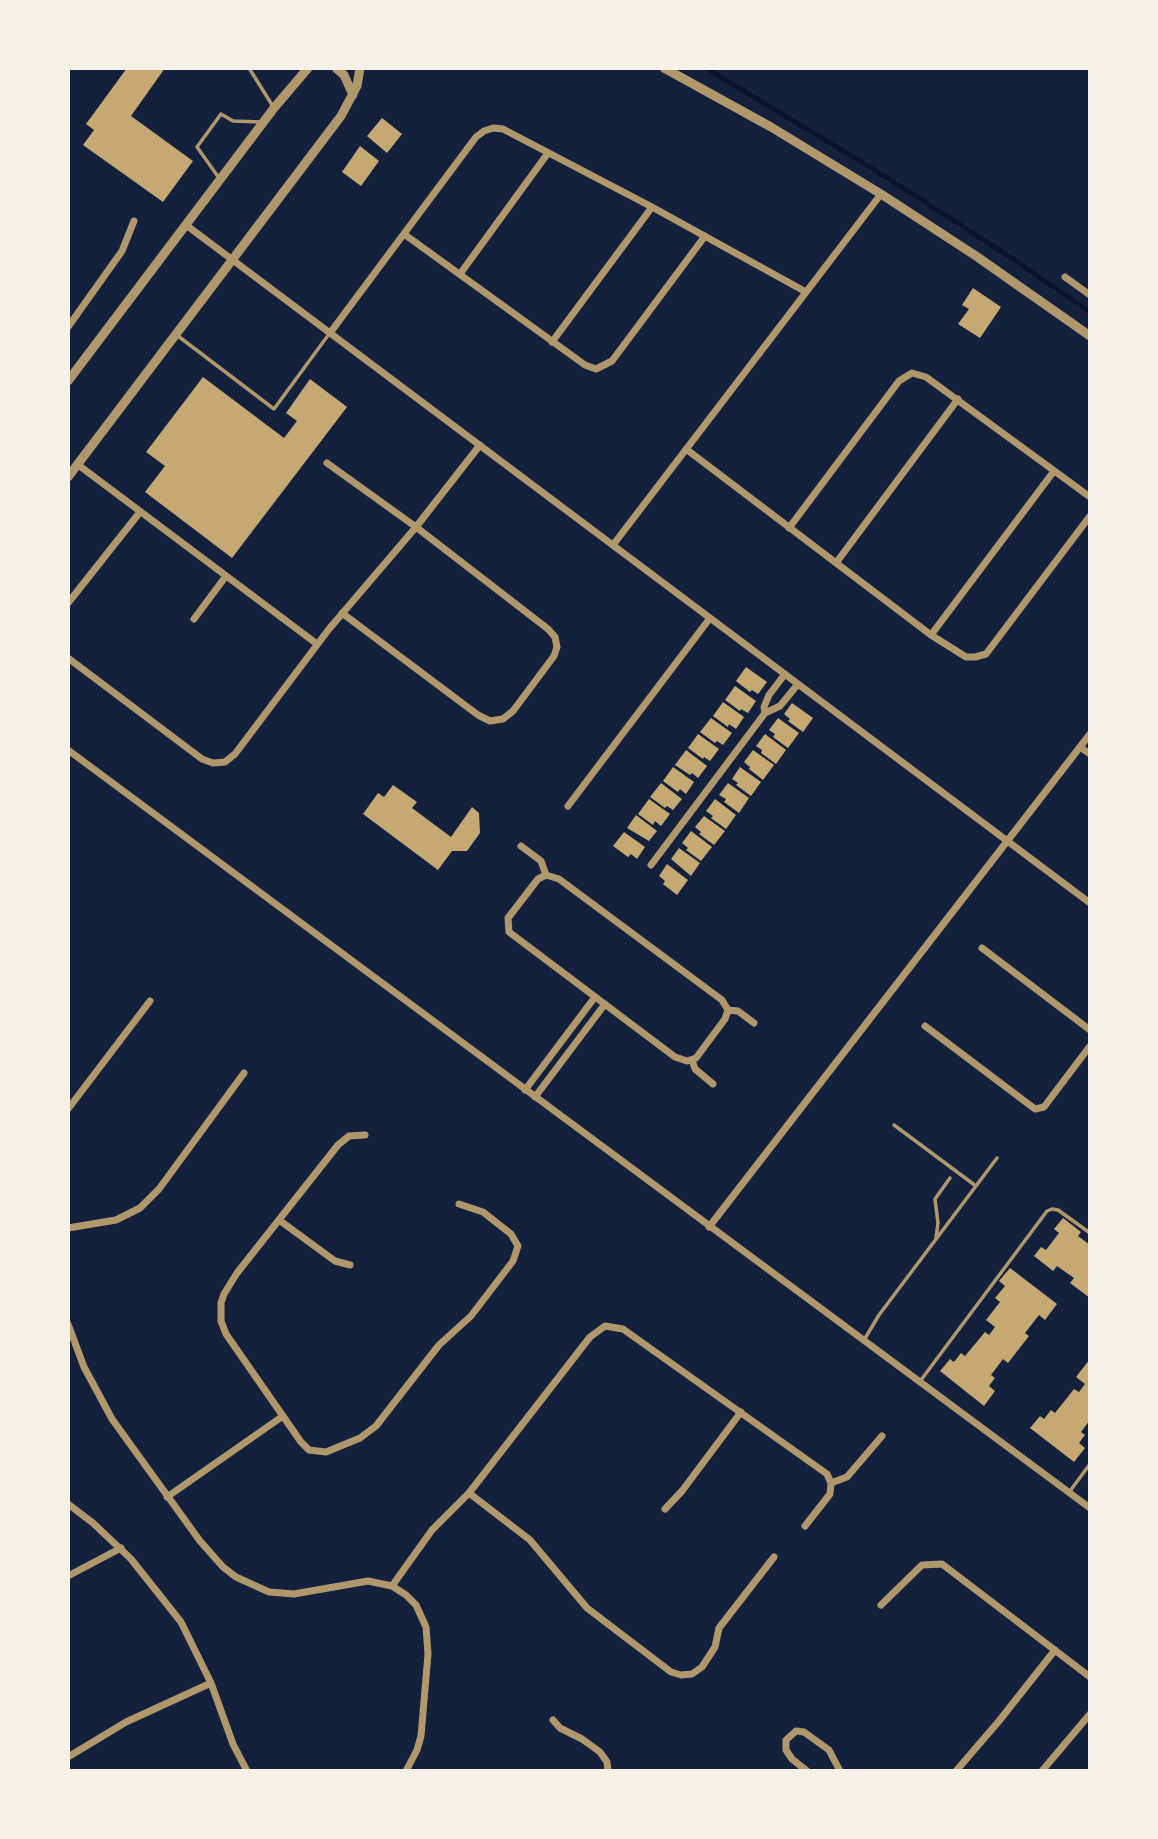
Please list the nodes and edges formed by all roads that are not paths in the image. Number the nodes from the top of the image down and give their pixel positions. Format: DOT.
graph roads {
  1 [pos="249,68"];
  2 [pos="308,68"];
  3 [pos="336,68"];
  4 [pos="360,68"];
  5 [pos="664,68"];
  6 [pos="353,95"];
  7 [pos="274,108"];
  8 [pos="264,122"];
  9 [pos="548,153"];
  10 [pos="220,180"];
  11 [pos="881,194"];
  12 [pos="652,207"];
  13 [pos="134,220"];
  14 [pos="186,225"];
  15 [pos="404,234"];
  16 [pos="705,236"];
  17 [pos="233,260"];
  18 [pos="460,274"];
  19 [pos="1065,277"];
  20 [pos="806,292"];
  21 [pos="1090,295"];
  22 [pos="68,327"];
  23 [pos="330,332"];
  24 [pos="176,335"];
  25 [pos="1090,336"];
  26 [pos="552,342"];
  27 [pos="68,380"];
  28 [pos="958,399"];
  29 [pos="480,445"];
  30 [pos="686,449"];
  31 [pos="327,463"];
  32 [pos="78,464"];
  33 [pos="1054,471"];
  34 [pos="68,477"];
  35 [pos="1090,497"];
  36 [pos="140,512"];
  37 [pos="1090,516"];
  38 [pos="416,527"];
  39 [pos="789,528"];
  40 [pos="613,545"];
  41 [pos="836,563"];
  42 [pos="226,576"];
  43 [pos="68,603"];
  44 [pos="342,613"];
  45 [pos="710,618"];
  46 [pos="194,619"];
  47 [pos="931,635"];
  48 [pos="317,644"];
  49 [pos="68,658"];
  50 [pos="785,674"];
  51 [pos="798,684"];
  52 [pos="765,713"];
  53 [pos="1090,734"];
  54 [pos="1080,747"];
  55 [pos="68,750"];
  56 [pos="1090,754"];
  57 [pos="568,806"];
  58 [pos="1007,842"];
  59 [pos="521,846"];
  60 [pos="651,865"];
  61 [pos="546,875"];
  62 [pos="1090,904"];
  63 [pos="982,948"];
  64 [pos="595,997"];
  65 [pos="150,1001"];
  66 [pos="605,1004"];
  67 [pos="727,1010"];
  68 [pos="754,1023"];
  69 [pos="925,1026"];
  70 [pos="1090,1030"];
  71 [pos="1090,1046"];
  72 [pos="692,1060"];
  73 [pos="244,1073"];
  74 [pos="713,1084"];
  75 [pos="525,1090"];
  76 [pos="535,1097"];
  77 [pos="68,1109"];
  78 [pos="894,1125"];
  79 [pos="365,1135"];
  80 [pos="997,1158"];
  81 [pos="950,1178"];
  82 [pos="976,1186"];
  83 [pos="459,1204"];
  84 [pos="279,1220"];
  85 [pos="68,1227"];
  86 [pos="709,1227"];
  87 [pos="1090,1233"];
  88 [pos="936,1240"];
  89 [pos="350,1265"];
  90 [pos="68,1324"];
  91 [pos="863,1340"];
  92 [pos="919,1382"];
  93 [pos="741,1412"];
  94 [pos="283,1416"];
  95 [pos="882,1436"];
  96 [pos="1090,1464"];
  97 [pos="831,1483"];
  98 [pos="469,1493"];
  99 [pos="1069,1493"];
  100 [pos="167,1496"];
  101 [pos="68,1504"];
  102 [pos="1090,1508"];
  103 [pos="665,1509"];
  104 [pos="805,1526"];
  105 [pos="121,1548"];
  106 [pos="774,1557"];
  107 [pos="68,1576"];
  108 [pos="392,1586"];
  109 [pos="881,1605"];
  110 [pos="1055,1650"];
  111 [pos="1090,1678"];
  112 [pos="211,1683"];
  113 [pos="1090,1714"];
  114 [pos="553,1720"];
  115 [pos="68,1757"];
  116 [pos="247,1771"];
  117 [pos="406,1771"];
  118 [pos="608,1771"];
  119 [pos="807,1771"];
  120 [pos="840,1771"];
  121 [pos="956,1771"];
  122 [pos="1042,1771"];
  1 -- 7 [label="lane"];
  2 -- 7 [label="street"];
  3 -- 6 [label="street"];
  4 -- 6 [label="street"];
  5 -- 11 [label="street"];
  6 -- 17 [label="street"];
  7 -- 8 [label="street"];
  8 -- 10 [label="street"];
  8 -- 10 [label="lane"];
  9 -- 12 [label="street"];
  9 -- 15 [label="street"];
  9 -- 18 [label="street"];
  10 -- 14 [label="street"];
  11 -- 20 [label="street"];
  11 -- 25 [label="street"];
  12 -- 16 [label="street"];
  12 -- 26 [label="street"];
  13 -- 22 [label="street"];
  14 -- 17 [label="street"];
  14 -- 27 [label="street"];
  15 -- 18 [label="street"];
  15 -- 23 [label="street"];
  16 -- 20 [label="street"];
  16 -- 26 [label="street"];
  17 -- 23 [label="street"];
  17 -- 24 [label="street"];
  18 -- 26 [label="street"];
  19 -- 21 [label="street"];
  20 -- 30 [label="street"];
  23 -- 24 [label="lane"];
  23 -- 29 [label="street"];
  24 -- 32 [label="street"];
  28 -- 33 [label="street"];
  28 -- 39 [label="street"];
  28 -- 41 [label="street"];
  29 -- 38 [label="street"];
  29 -- 40 [label="street"];
  30 -- 39 [label="street"];
  30 -- 40 [label="street"];
  31 -- 38 [label="street"];
  32 -- 34 [label="street"];
  32 -- 36 [label="street"];
  33 -- 35 [label="street"];
  33 -- 47 [label="street"];
  36 -- 42 [label="street"];
  36 -- 43 [label="street"];
  37 -- 47 [label="street"];
  38 -- 44 [label="street"];
  38 -- 44 [label="street"];
  39 -- 41 [label="street"];
  40 -- 45 [label="street"];
  41 -- 47 [label="street"];
  42 -- 46 [label="street"];
  42 -- 48 [label="street"];
  44 -- 48 [label="street"];
  45 -- 50 [label="street"];
  45 -- 57 [label="street"];
  48 -- 49 [label="street"];
  50 -- 51 [label="street"];
  50 -- 52 [label="street"];
  51 -- 52 [label="street"];
  51 -- 58 [label="street"];
  52 -- 60 [label="street"];
  53 -- 54 [label="street"];
  54 -- 56 [label="street"];
  54 -- 58 [label="street"];
  55 -- 75 [label="street"];
  58 -- 62 [label="street"];
  58 -- 86 [label="street"];
  59 -- 61 [label="street"];
  61 -- 64 [label="street"];
  61 -- 67 [label="street"];
  63 -- 70 [label="street"];
  64 -- 66 [label="street"];
  64 -- 75 [label="street"];
  65 -- 77 [label="street"];
  66 -- 72 [label="street"];
  66 -- 76 [label="street"];
  67 -- 68 [label="street"];
  67 -- 72 [label="street"];
  69 -- 71 [label="street"];
  72 -- 74 [label="street"];
  73 -- 85 [label="street"];
  75 -- 76 [label="street"];
  76 -- 86 [label="street"];
  78 -- 82 [label="lane"];
  79 -- 84 [label="street"];
  80 -- 82 [label="lane"];
  81 -- 88 [label="lane"];
  82 -- 88 [label="lane"];
  83 -- 94 [label="street"];
  84 -- 89 [label="street"];
  84 -- 94 [label="street"];
  86 -- 91 [label="street"];
  87 -- 92 [label="lane"];
  88 -- 91 [label="lane"];
  90 -- 100 [label="street"];
  91 -- 92 [label="street"];
  92 -- 99 [label="street"];
  93 -- 97 [label="street"];
  93 -- 98 [label="street"];
  93 -- 103 [label="street"];
  94 -- 100 [label="street"];
  95 -- 97 [label="street"];
  96 -- 99 [label="lane"];
  97 -- 104 [label="street"];
  98 -- 106 [label="street"];
  98 -- 108 [label="street"];
  99 -- 102 [label="street"];
  100 -- 108 [label="street"];
  101 -- 105 [label="street"];
  105 -- 107 [label="street"];
  105 -- 112 [label="street"];
  108 -- 117 [label="street"];
  109 -- 110 [label="street"];
  110 -- 111 [label="street"];
  110 -- 121 [label="street"];
  112 -- 115 [label="street"];
  112 -- 116 [label="street"];
  113 -- 122 [label="street"];
  114 -- 118 [label="street"];
  119 -- 120 [label="street"];
}
